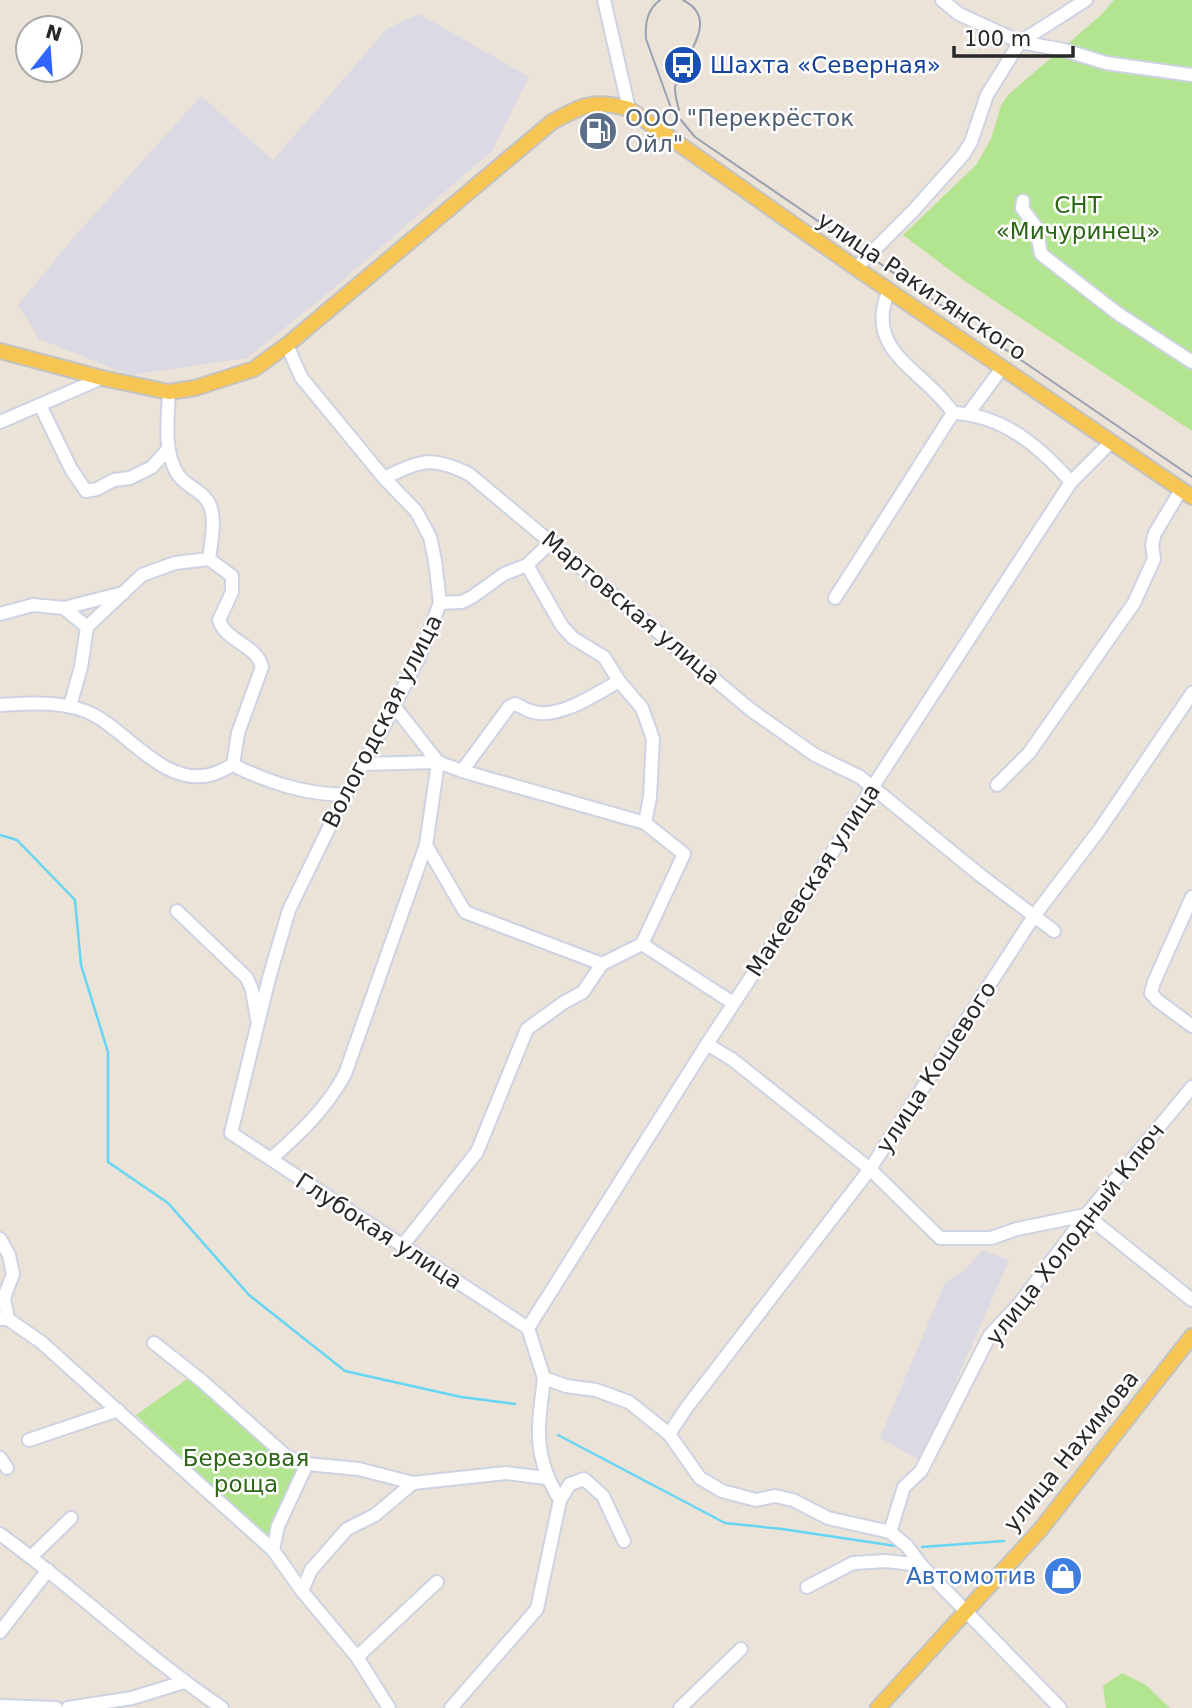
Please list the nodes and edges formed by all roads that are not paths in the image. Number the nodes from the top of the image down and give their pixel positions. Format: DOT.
graph roads {
  1 [pos="604,0"];
  2 [pos="942,0"];
  3 [pos="1086,0"];
  4 [pos="1020,42"];
  5 [pos="1192,75"];
  6 [pos="629,109"];
  7 [pos="1023,201"];
  8 [pos="856,268"];
  9 [pos="889,290"];
  10 [pos="287,345"];
  11 [pos="0,351"];
  12 [pos="1192,362"];
  13 [pos="1002,368"];
  14 [pos="102,378"];
  15 [pos="169,392"];
  16 [pos="40,405"];
  17 [pos="953,413"];
  18 [pos="968,414"];
  19 [pos="0,422"];
  20 [pos="1111,442"];
  21 [pos="168,449"];
  22 [pos="384,478"];
  23 [pos="1071,482"];
  24 [pos="1186,493"];
  25 [pos="552,541"];
  26 [pos="209,559"];
  27 [pos="527,565"];
  28 [pos="122,593"];
  29 [pos="835,598"];
  30 [pos="440,603"];
  31 [pos="64,608"];
  32 [pos="0,614"];
  33 [pos="87,626"];
  34 [pos="619,681"];
  35 [pos="1192,693"];
  36 [pos="0,705"];
  37 [pos="71,706"];
  38 [pos="394,706"];
  39 [pos="438,762"];
  40 [pos="362,764"];
  41 [pos="233,765"];
  42 [pos="462,771"];
  43 [pos="997,785"];
  44 [pos="872,788"];
  45 [pos="346,795"];
  46 [pos="645,823"];
  47 [pos="426,845"];
  48 [pos="1192,897"];
  49 [pos="177,911"];
  50 [pos="1034,916"];
  51 [pos="1054,931"];
  52 [pos="642,944"];
  53 [pos="602,964"];
  54 [pos="247,978"];
  55 [pos="269,978"];
  56 [pos="733,1003"];
  57 [pos="1192,1026"];
  58 [pos="258,1027"];
  59 [pos="707,1044"];
  60 [pos="1192,1087"];
  61 [pos="231,1133"];
  62 [pos="271,1160"];
  63 [pos="870,1169"];
  64 [pos="1086,1215"];
  65 [pos="0,1239"];
  66 [pos="402,1246"];
  67 [pos="1192,1300"];
  68 [pos="2,1319"];
  69 [pos="527,1328"];
  70 [pos="1192,1336"];
  71 [pos="155,1343"];
  72 [pos="544,1378"];
  73 [pos="118,1410"];
  74 [pos="669,1434"];
  75 [pos="29,1440"];
  76 [pos="307,1464"];
  77 [pos="547,1478"];
  78 [pos="413,1483"];
  79 [pos="560,1500"];
  80 [pos="71,1518"];
  81 [pos="890,1532"];
  82 [pos="0,1534"];
  83 [pos="624,1541"];
  84 [pos="273,1550"];
  85 [pos="31,1557"];
  86 [pos="921,1565"];
  87 [pos="48,1570"];
  88 [pos="437,1582"];
  89 [pos="807,1587"];
  90 [pos="302,1591"];
  91 [pos="967,1610"];
  92 [pos="0,1632"];
  93 [pos="741,1649"];
  94 [pos="357,1657"];
  95 [pos="184,1682"];
  96 [pos="0,1706"];
  97 [pos="56,1708"];
  98 [pos="68,1708"];
  99 [pos="222,1708"];
  100 [pos="389,1708"];
  101 [pos="451,1708"];
  102 [pos="680,1708"];
  103 [pos="878,1708"];
  104 [pos="1060,1708"];
  1 -- 6 [label="street"];
  2 -- 4 [label="street"];
  3 -- 4 [label="street"];
  4 -- 5 [label="street"];
  4 -- 8 [label="street"];
  6 -- 8 [label="main road, улица Ракитянского"];
  6 -- 10 [label="main road"];
  7 -- 12 [label="street"];
  8 -- 9 [label="main road, улица Ракитянского"];
  9 -- 13 [label="main road, улица Ракитянского"];
  9 -- 17 [label="street"];
  10 -- 15 [label="main road"];
  10 -- 22 [label="street, Вологодская улица"];
  11 -- 14 [label="main road"];
  13 -- 18 [label="street"];
  13 -- 20 [label="main road, улица Ракитянского"];
  14 -- 15 [label="main road"];
  14 -- 16 [label="street"];
  15 -- 21 [label="street"];
  16 -- 19 [label="street"];
  16 -- 21 [label="street"];
  17 -- 18 [label="street"];
  17 -- 29 [label="street"];
  18 -- 23 [label="street"];
  20 -- 23 [label="street, Макеевская улица"];
  20 -- 24 [label="main road, улица Ракитянского"];
  21 -- 26 [label="street"];
  22 -- 25 [label="street, Мартовская улица"];
  22 -- 30 [label="street, Вологодская улица"];
  23 -- 44 [label="street, Макеевская улица"];
  24 -- 43 [label="street"];
  25 -- 27 [label="street"];
  25 -- 44 [label="street, Мартовская улица"];
  26 -- 28 [label="street"];
  26 -- 41 [label="street"];
  27 -- 30 [label="street"];
  27 -- 34 [label="street"];
  28 -- 31 [label="street"];
  28 -- 33 [label="street"];
  30 -- 38 [label="street, Вологодская улица"];
  31 -- 32 [label="street"];
  31 -- 33 [label="street"];
  33 -- 37 [label="street"];
  34 -- 42 [label="street"];
  34 -- 46 [label="street"];
  35 -- 50 [label="street, улица Кошевого"];
  36 -- 37 [label="street"];
  37 -- 41 [label="street"];
  38 -- 39 [label="street"];
  38 -- 40 [label="street, Вологодская улица"];
  39 -- 40 [label="street"];
  39 -- 42 [label="street"];
  39 -- 47 [label="street"];
  40 -- 45 [label="street, Вологодская улица"];
  41 -- 45 [label="street"];
  42 -- 46 [label="street"];
  44 -- 50 [label="street, Мартовская улица"];
  44 -- 56 [label="street, Макеевская улица"];
  45 -- 55 [label="street, Вологодская улица"];
  46 -- 52 [label="street"];
  47 -- 53 [label="street"];
  47 -- 62 [label="street"];
  48 -- 57 [label="street"];
  49 -- 54 [label="street"];
  50 -- 51 [label="street, Мартовская улица"];
  50 -- 63 [label="street, улица Кошевого"];
  52 -- 53 [label="street"];
  52 -- 56 [label="street"];
  53 -- 66 [label="street"];
  54 -- 55 [label="street"];
  54 -- 58 [label="street"];
  55 -- 58 [label="street, Вологодская улица"];
  56 -- 59 [label="street, Макеевская улица"];
  58 -- 61 [label="street, Вологодская улица"];
  59 -- 63 [label="street"];
  59 -- 69 [label="street, Макеевская улица"];
  60 -- 64 [label="street, улица Холодный Ключ"];
  61 -- 62 [label="street, Глубокая улица"];
  62 -- 66 [label="street, Глубокая улица"];
  63 -- 64 [label="street"];
  63 -- 74 [label="street, улица Кошевого"];
  64 -- 67 [label="street"];
  64 -- 81 [label="street, улица Холодный Ключ"];
  65 -- 68 [label="street"];
  66 -- 69 [label="street, Глубокая улица"];
  68 -- 73 [label="street"];
  69 -- 72 [label="street"];
  70 -- 91 [label="main road, улица Нахимова"];
  71 -- 76 [label="street"];
  72 -- 74 [label="street"];
  72 -- 77 [label="street"];
  73 -- 75 [label="street"];
  73 -- 84 [label="street"];
  74 -- 81 [label="street"];
  76 -- 78 [label="street"];
  76 -- 84 [label="street"];
  77 -- 78 [label="street"];
  77 -- 79 [label="street"];
  78 -- 90 [label="street"];
  79 -- 83 [label="street"];
  79 -- 101 [label="street"];
  80 -- 85 [label="street"];
  81 -- 86 [label="street"];
  82 -- 85 [label="street"];
  84 -- 90 [label="street"];
  85 -- 87 [label="street"];
  86 -- 89 [label="street"];
  86 -- 91 [label="street"];
  87 -- 92 [label="street"];
  87 -- 95 [label="street"];
  88 -- 94 [label="street"];
  90 -- 94 [label="street"];
  91 -- 103 [label="main road, улица Нахимова"];
  91 -- 104 [label="street"];
  93 -- 102 [label="street"];
  94 -- 100 [label="street"];
  95 -- 98 [label="street"];
  95 -- 99 [label="street"];
  96 -- 97 [label="street"];
}
